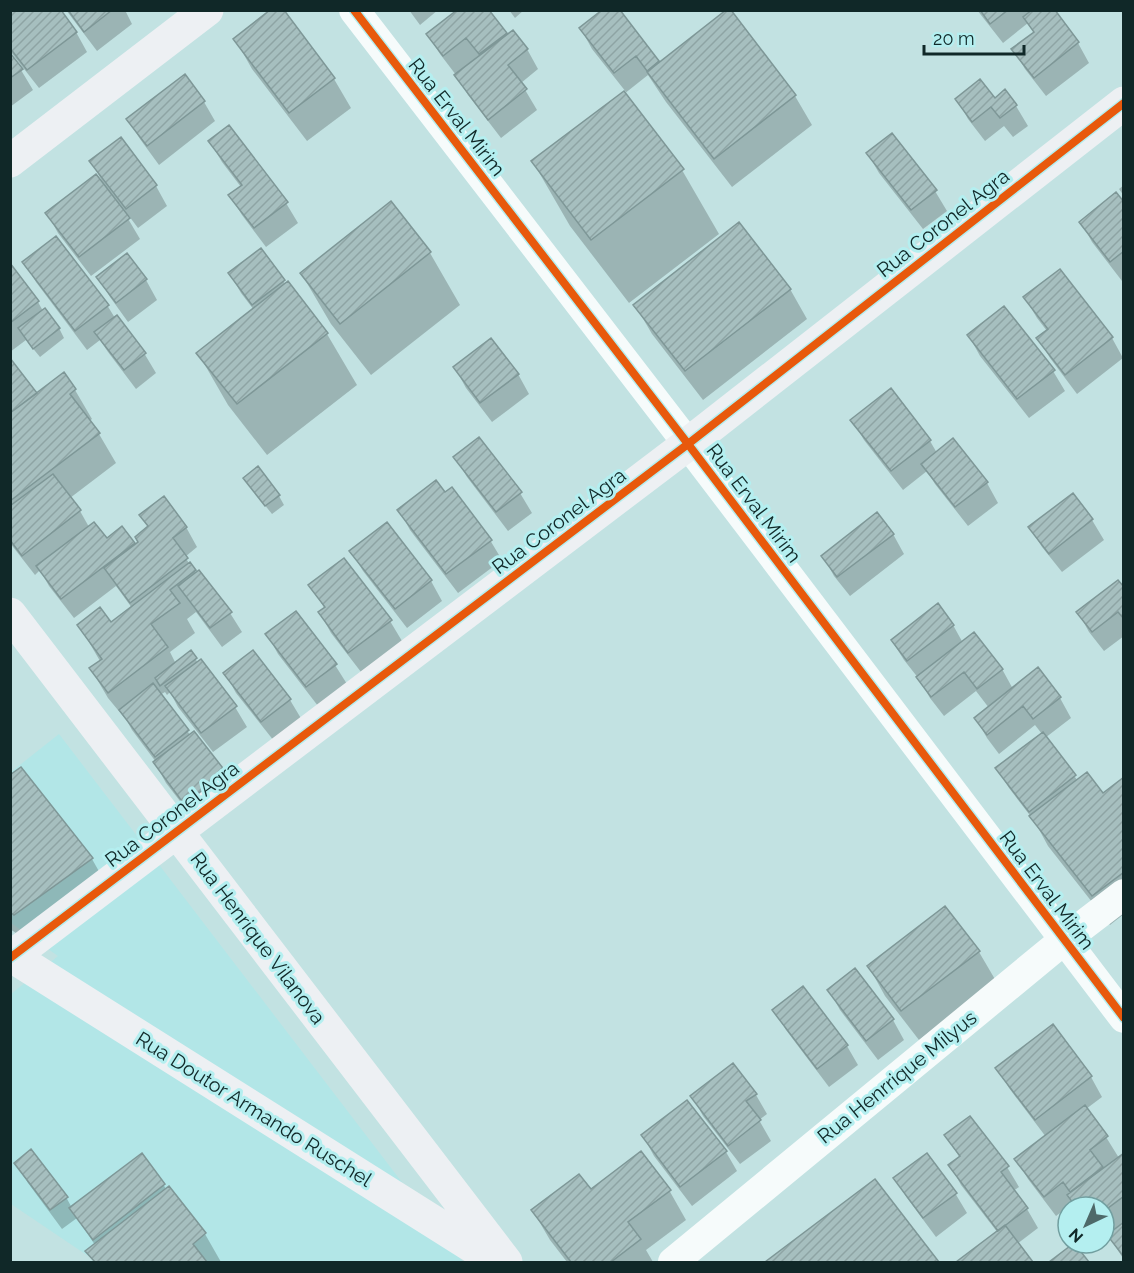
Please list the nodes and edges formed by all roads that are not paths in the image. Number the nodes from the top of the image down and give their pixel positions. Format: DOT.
graph roads {
  1 [pos="207,10"];
  2 [pos="354,10"];
  3 [pos="1124,103"];
  4 [pos="10,161"];
  5 [pos="688,444"];
  6 [pos="10,614"];
  7 [pos="176,831"];
  8 [pos="1124,894"];
  9 [pos="1064,940"];
  10 [pos="11,957"];
  11 [pos="1124,1018"];
  12 [pos="498,1263"];
  13 [pos="506,1263"];
  14 [pos="673,1263"];
  1 -- 4 [label="street"];
  2 -- 5 [label="street, Rua Erval Mirim"];
  3 -- 5 [label="street, Rua Coronel Agra"];
  5 -- 7 [label="street, Rua Coronel Agra"];
  5 -- 9 [label="street, Rua Erval Mirim"];
  6 -- 7 [label="street, Rua Henrique Vilanova"];
  7 -- 10 [label="street, Rua Coronel Agra"];
  7 -- 13 [label="street, Rua Henrique Vilanova"];
  8 -- 9 [label="street, Rua Henrrique Milyus"];
  9 -- 11 [label="street, Rua Erval Mirim"];
  9 -- 14 [label="street, Rua Henrrique Milyus"];
  10 -- 12 [label="street, Rua Doutor Armando Ruschel"];
}
